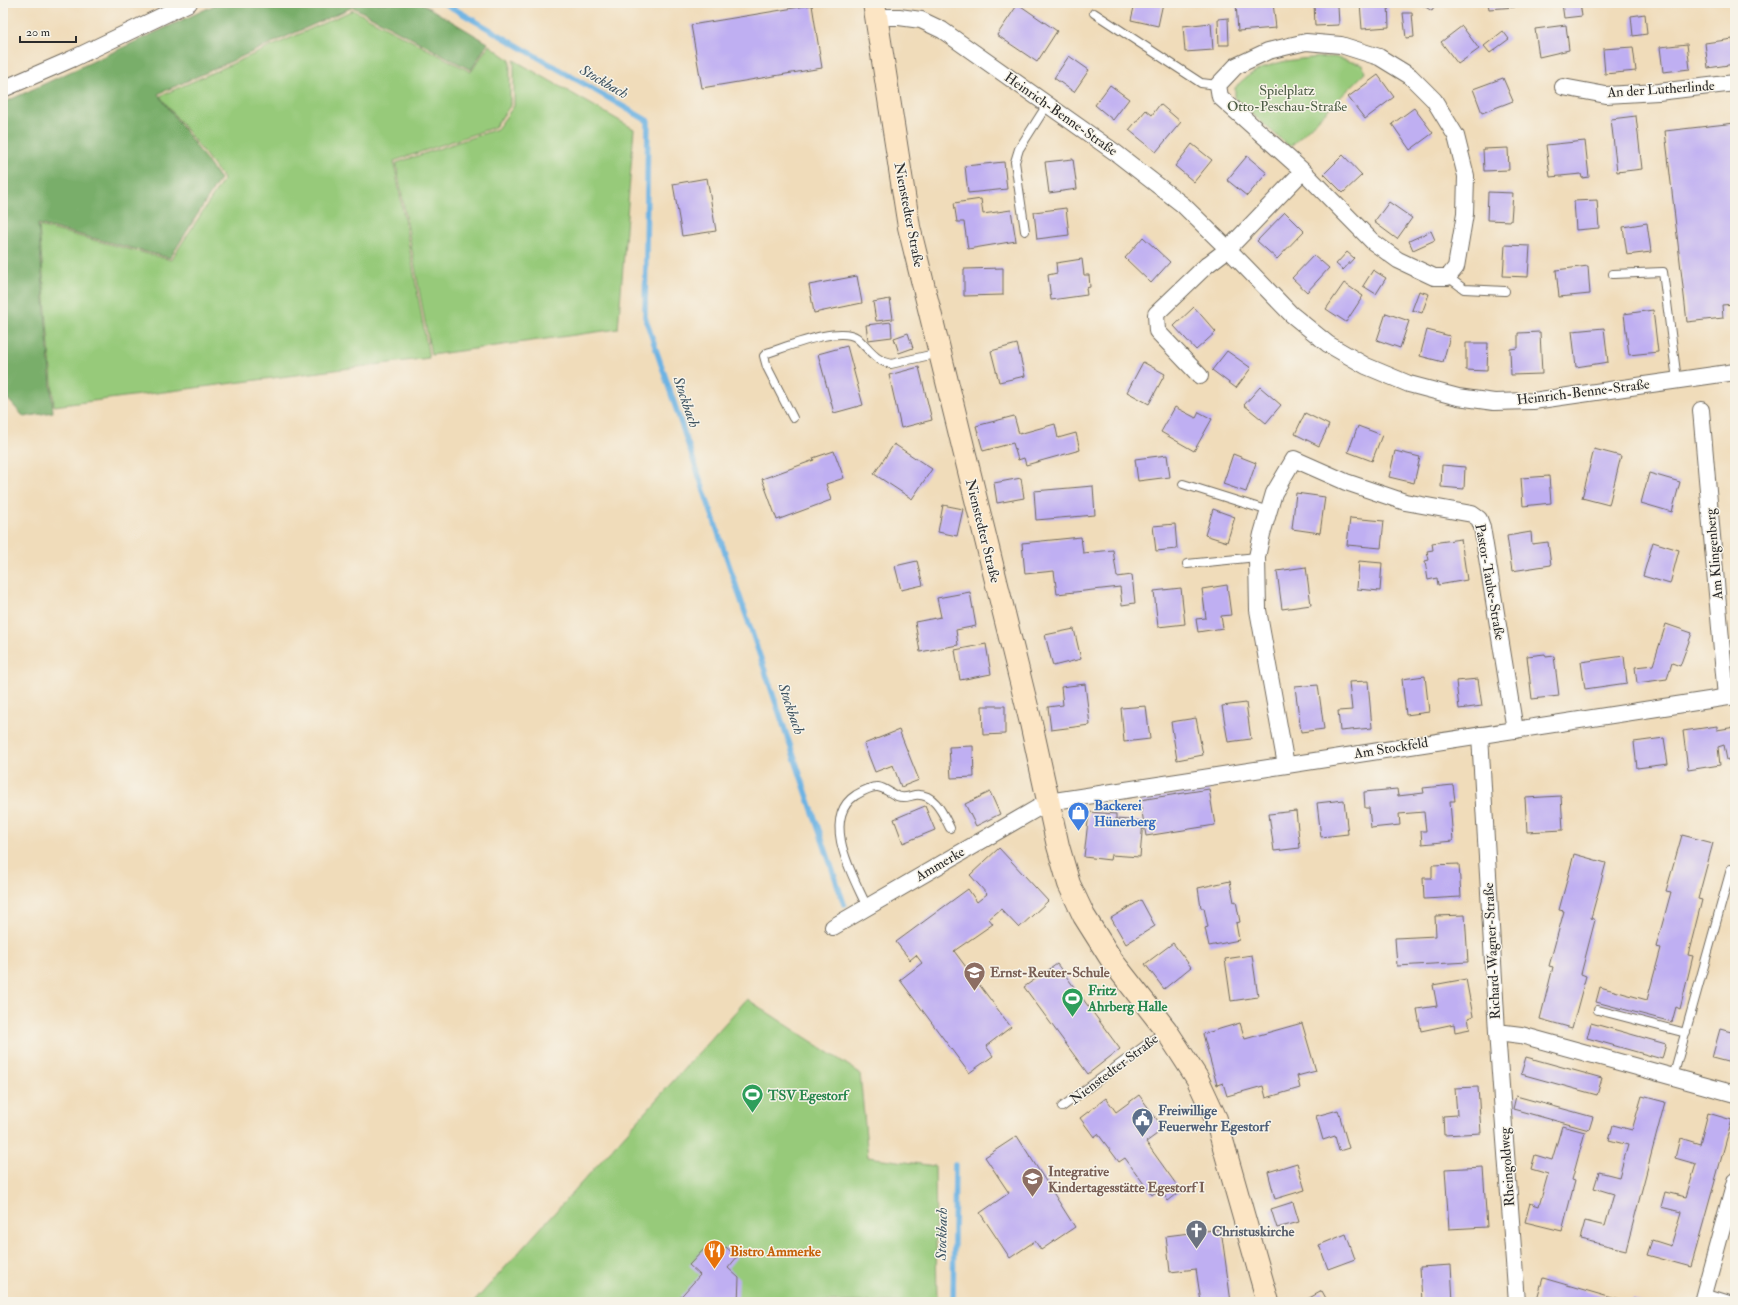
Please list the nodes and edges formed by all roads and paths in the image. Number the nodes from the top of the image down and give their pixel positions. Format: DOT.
graph roads {
  1 [pos="189,3"];
  2 [pos="875,10"];
  3 [pos="1094,13"];
  4 [pos="1735,83"];
  5 [pos="1218,85"];
  6 [pos="1563,87"];
  7 [pos="3,89"];
  8 [pos="1047,105"];
  9 [pos="1303,171"];
  10 [pos="1025,231"];
  11 [pos="1228,248"];
  12 [pos="1613,274"];
  13 [pos="1448,276"];
  14 [pos="1505,291"];
  15 [pos="939,353"];
  16 [pos="1735,372"];
  17 [pos="1200,376"];
  18 [pos="1677,380"];
  19 [pos="1701,410"];
  20 [pos="793,418"];
  21 [pos="1183,484"];
  22 [pos="1269,510"];
  23 [pos="1256,557"];
  24 [pos="1187,564"];
  25 [pos="1731,696"];
  26 [pos="1515,730"];
  27 [pos="1480,735"];
  28 [pos="1286,765"];
  29 [pos="1048,802"];
  30 [pos="950,828"];
  31 [pos="1731,870"];
  32 [pos="867,907"];
  33 [pos="834,927"];
  34 [pos="1598,1010"];
  35 [pos="1166,1030"];
  36 [pos="1497,1032"];
  37 [pos="1686,1033"];
  38 [pos="1673,1077"];
  39 [pos="1735,1094"];
  40 [pos="1062,1108"];
  41 [pos="1735,1181"];
  42 [pos="1703,1298"];
  43 [pos="1268,1302"];
  44 [pos="1516,1302"];
  45 [pos="1733,1302"];
  1 -- 7 [label="street"];
  2 -- 8 [label="street, Heinrich-Benne-Straße"];
  2 -- 15 [label="main road, Nienstedter Straße"];
  3 -- 5 [label="lane"];
  4 -- 6 [label="street, An der Lutherlinde"];
  5 -- 9 [label="street"];
  5 -- 13 [label="street"];
  8 -- 10 [label="lane"];
  8 -- 11 [label="street, Heinrich-Benne-Straße"];
  9 -- 11 [label="street"];
  9 -- 13 [label="street"];
  11 -- 17 [label="street"];
  11 -- 18 [label="street, Heinrich-Benne-Straße"];
  12 -- 18 [label="lane"];
  13 -- 14 [label="lane"];
  15 -- 20 [label="lane"];
  15 -- 29 [label="main road, Nienstedter Straße"];
  16 -- 18 [label="street, Heinrich-Benne-Straße"];
  19 -- 25 [label="street, Am Klingenberg"];
  21 -- 22 [label="lane"];
  22 -- 23 [label="street, Pastor-Taube-Straße"];
  22 -- 26 [label="street, Pastor-Taube-Straße"];
  23 -- 24 [label="lane"];
  23 -- 28 [label="street, Pastor-Taube-Straße"];
  25 -- 26 [label="street, Am Stockfeld"];
  26 -- 27 [label="street, Am Stockfeld"];
  27 -- 28 [label="street, Am Stockfeld"];
  27 -- 36 [label="street, Richard-Wagner-Straße"];
  28 -- 29 [label="street, Am Stockfeld"];
  29 -- 32 [label="street, Ammerke"];
  29 -- 35 [label="main road, Nienstedter Straße"];
  30 -- 32 [label="lane"];
  31 -- 37 [label="lane"];
  32 -- 33 [label="street, Ammerke"];
  34 -- 37 [label="lane"];
  35 -- 40 [label="lane, Nienstedter Straße"];
  35 -- 43 [label="main road, Nienstedter Straße"];
  36 -- 38 [label="street, Richard-Wagner-Straße"];
  36 -- 44 [label="street, Rheingoldweg"];
  37 -- 38 [label="lane"];
  38 -- 39 [label="street, Richard-Wagner-Straße"];
  41 -- 42 [label="street"];
  42 -- 45 [label="lane"];
}
